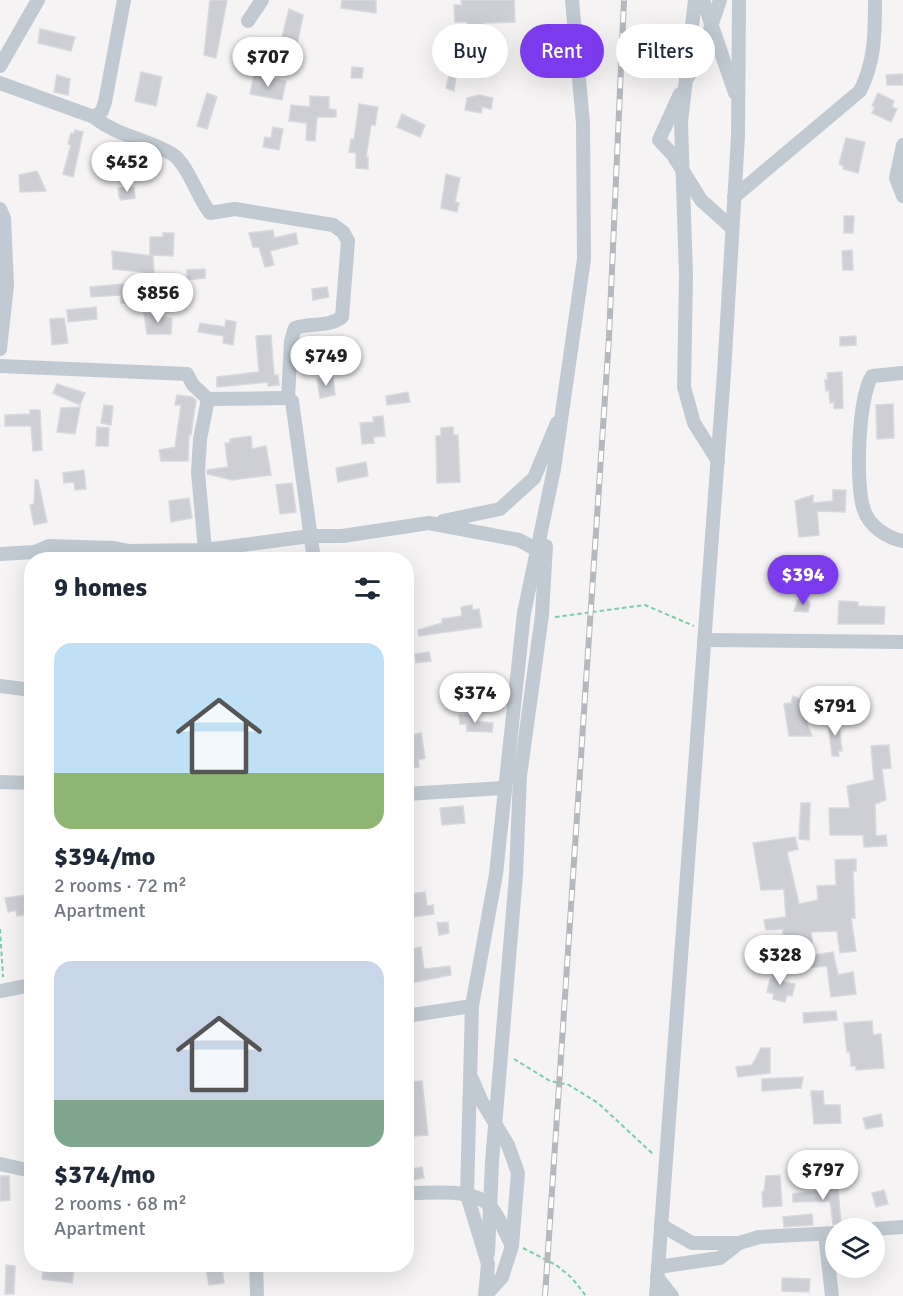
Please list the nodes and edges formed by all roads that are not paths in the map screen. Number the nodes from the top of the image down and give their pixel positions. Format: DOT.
graph roads {
  1 [pos="38,0"];
  2 [pos="124,0"];
  3 [pos="262,0"];
  4 [pos="572,0"];
  5 [pos="695,0"];
  6 [pos="703,0"];
  7 [pos="720,0"];
  8 [pos="739,0"];
  9 [pos="875,0"];
  10 [pos="248,21"];
  11 [pos="712,24"];
  12 [pos="715,33"];
  13 [pos="0,66"];
  14 [pos="687,78"];
  15 [pos="0,83"];
  16 [pos="684,84"];
  17 [pos="739,104"];
  18 [pos="94,117"];
  19 [pos="903,144"];
  20 [pos="684,173"];
  21 [pos="903,196"];
  22 [pos="734,197"];
  23 [pos="0,209"];
  24 [pos="732,228"];
  25 [pos="0,349"];
  26 [pos="0,366"];
  27 [pos="903,373"];
  28 [pos="288,398"];
  29 [pos="208,399"];
  30 [pos="564,410"];
  31 [pos="718,461"];
  32 [pos="545,522"];
  33 [pos="429,523"];
  34 [pos="310,536"];
  35 [pos="903,541"];
  36 [pos="205,550"];
  37 [pos="539,551"];
  38 [pos="35,552"];
  39 [pos="123,552"];
  40 [pos="175,552"];
  41 [pos="313,552"];
  42 [pos="24,553"];
  43 [pos="0,554"];
  44 [pos="704,636"];
  45 [pos="903,642"];
  46 [pos="0,686"];
  47 [pos="24,689"];
  48 [pos="0,782"];
  49 [pos="24,783"];
  50 [pos="503,788"];
  51 [pos="414,794"];
  52 [pos="24,987"];
  53 [pos="2,991"];
  54 [pos="472,1006"];
  55 [pos="414,1015"];
  56 [pos="471,1077"];
  57 [pos="495,1124"];
  58 [pos="0,1164"];
  59 [pos="24,1169"];
  60 [pos="414,1193"];
  61 [pos="468,1195"];
  62 [pos="491,1206"];
  63 [pos="661,1225"];
  64 [pos="903,1227"];
  65 [pos="885,1228"];
  66 [pos="825,1233"];
  67 [pos="739,1243"];
  68 [pos="512,1246"];
  69 [pos="488,1264"];
  70 [pos="256,1272"];
  71 [pos="657,1272"];
  72 [pos="831,1278"];
  73 [pos="485,1295"];
  74 [pos="256,1296"];
  75 [pos="656,1296"];
  76 [pos="672,1296"];
  77 [pos="832,1296"];
  1 -- 13 [label="street"];
  2 -- 18 [label="street"];
  3 -- 10 [label="street"];
  4 -- 30 [label="street"];
  5 -- 16 [label="street"];
  6 -- 11 [label="street"];
  7 -- 11 [label="street"];
  8 -- 17 [label="street"];
  9 -- 22 [label="street"];
  12 -- 17 [label="street"];
  14 -- 16 [label="street"];
  15 -- 18 [label="street"];
  16 -- 20 [label="street"];
  16 -- 20 [label="street"];
  17 -- 22 [label="street"];
  18 -- 28 [label="street"];
  19 -- 21 [label="street"];
  20 -- 24 [label="street"];
  20 -- 31 [label="street"];
  22 -- 24 [label="street"];
  23 -- 25 [label="street"];
  24 -- 31 [label="street"];
  26 -- 29 [label="street"];
  27 -- 35 [label="street"];
  28 -- 29 [label="street"];
  28 -- 34 [label="street"];
  29 -- 36 [label="street"];
  30 -- 32 [label="street"];
  30 -- 33 [label="street"];
  31 -- 44 [label="street"];
  32 -- 37 [label="street"];
  32 -- 57 [label="street"];
  33 -- 34 [label="street"];
  33 -- 37 [label="street"];
  34 -- 36 [label="street"];
  34 -- 41 [label="street"];
  36 -- 40 [label="street"];
  37 -- 50 [label="street"];
  38 -- 39 [label="street"];
  42 -- 43 [label="street"];
  44 -- 45 [label="street"];
  44 -- 63 [label="street"];
  46 -- 47 [label="street"];
  48 -- 49 [label="street"];
  50 -- 51 [label="street"];
  50 -- 54 [label="street"];
  52 -- 53 [label="street"];
  54 -- 55 [label="street"];
  54 -- 56 [label="street"];
  56 -- 57 [label="street"];
  56 -- 61 [label="street"];
  57 -- 62 [label="street"];
  57 -- 68 [label="street"];
  58 -- 59 [label="street"];
  60 -- 61 [label="street"];
  61 -- 62 [label="street"];
  61 -- 69 [label="street"];
  62 -- 68 [label="street"];
  62 -- 69 [label="street"];
  63 -- 67 [label="street"];
  63 -- 71 [label="street"];
  64 -- 65 [label="street"];
  66 -- 67 [label="street"];
  67 -- 71 [label="street"];
  68 -- 73 [label="street"];
  69 -- 73 [label="street"];
  70 -- 74 [label="street"];
  71 -- 75 [label="street"];
  71 -- 76 [label="street"];
  72 -- 77 [label="street"];
}
